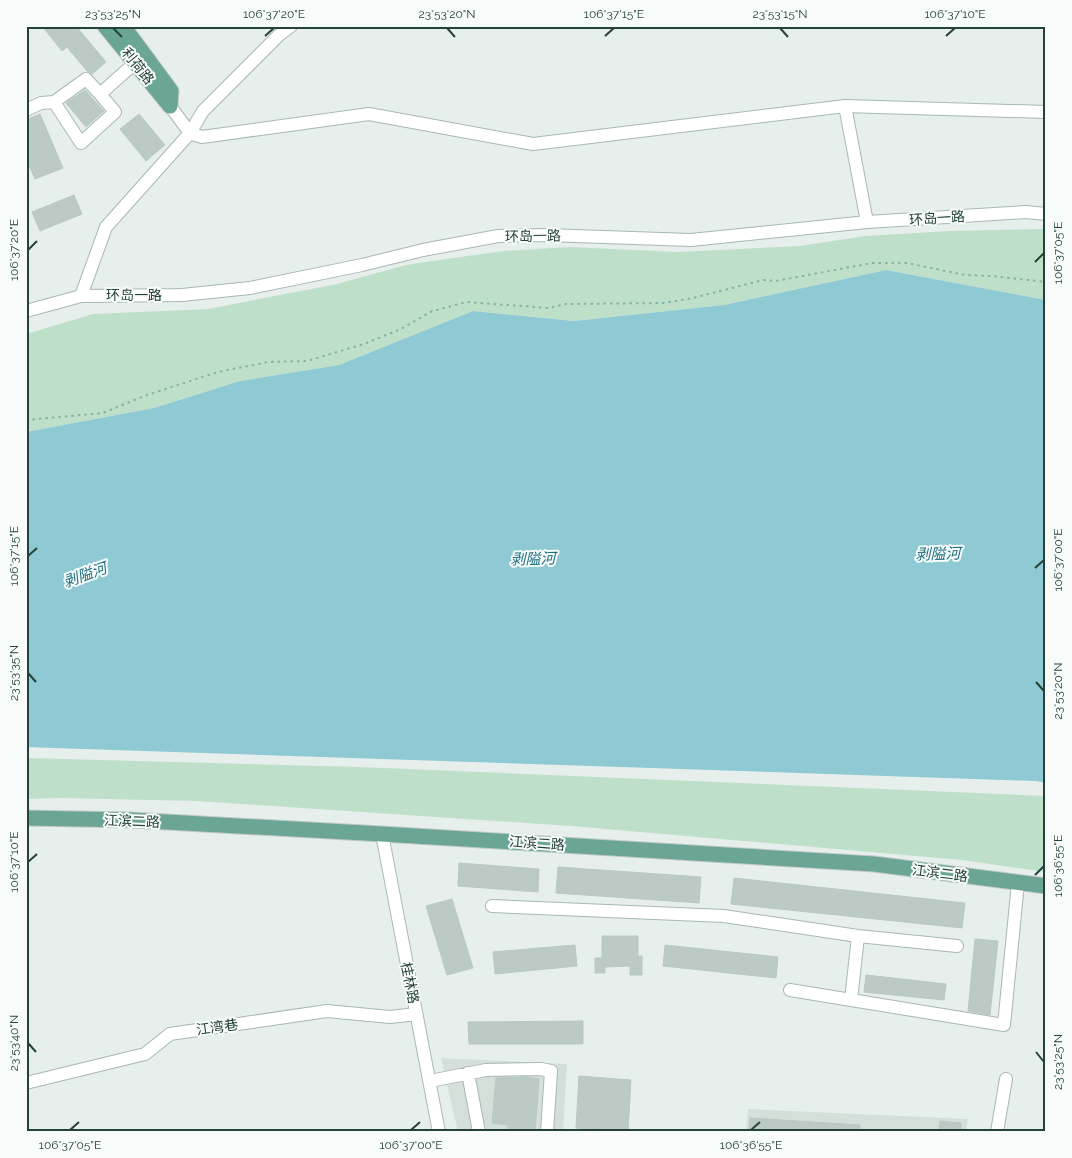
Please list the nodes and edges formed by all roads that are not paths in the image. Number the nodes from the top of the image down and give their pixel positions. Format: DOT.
graph roads {
  1 [pos="106,26"];
  2 [pos="123,26"];
  3 [pos="291,26"];
  4 [pos="135,63"];
  5 [pos="100,94"];
  6 [pos="54,102"];
  7 [pos="170,106"];
  8 [pos="845,106"];
  9 [pos="26,110"];
  10 [pos="1046,112"];
  11 [pos="190,132"];
  12 [pos="1046,214"];
  13 [pos="867,222"];
  14 [pos="80,296"];
  15 [pos="26,311"];
  16 [pos="26,818"];
  17 [pos="382,834"];
  18 [pos="1018,883"];
  19 [pos="1046,886"];
  20 [pos="492,906"];
  21 [pos="858,936"];
  22 [pos="957,946"];
  23 [pos="790,990"];
  24 [pos="851,1000"];
  25 [pos="416,1014"];
  26 [pos="468,1073"];
  27 [pos="1006,1078"];
  28 [pos="430,1081"];
  29 [pos="26,1083"];
  30 [pos="439,1132"];
  31 [pos="479,1132"];
  32 [pos="546,1132"];
  33 [pos="998,1132"];
  1 -- 4 [label="main road, 利荷路"];
  2 -- 7 [label="main road, 利荷路"];
  3 -- 11 [label="street"];
  4 -- 5 [label="street"];
  4 -- 7 [label="main road, 利荷路"];
  5 -- 6 [label="street"];
  5 -- 6 [label="street"];
  6 -- 9 [label="street"];
  7 -- 11 [label="street, 利荷路"];
  8 -- 10 [label="street"];
  8 -- 11 [label="street"];
  8 -- 13 [label="street"];
  11 -- 14 [label="street"];
  12 -- 13 [label="street, 环岛一路"];
  13 -- 14 [label="street, 环岛一路"];
  14 -- 15 [label="street, 环岛一路"];
  16 -- 17 [label="main road, 江滨二路"];
  17 -- 18 [label="main road, 江滨二路"];
  17 -- 25 [label="street, 桂林路"];
  18 -- 19 [label="main road, 江滨二路"];
  18 -- 24 [label="street"];
  20 -- 21 [label="street"];
  21 -- 22 [label="street"];
  21 -- 24 [label="street"];
  23 -- 24 [label="street"];
  25 -- 28 [label="street, 桂林路"];
  25 -- 29 [label="street, 江湾巷"];
  26 -- 28 [label="street"];
  26 -- 31 [label="street"];
  26 -- 32 [label="street"];
  27 -- 33 [label="street"];
  28 -- 30 [label="street, 桂林路"];
}
